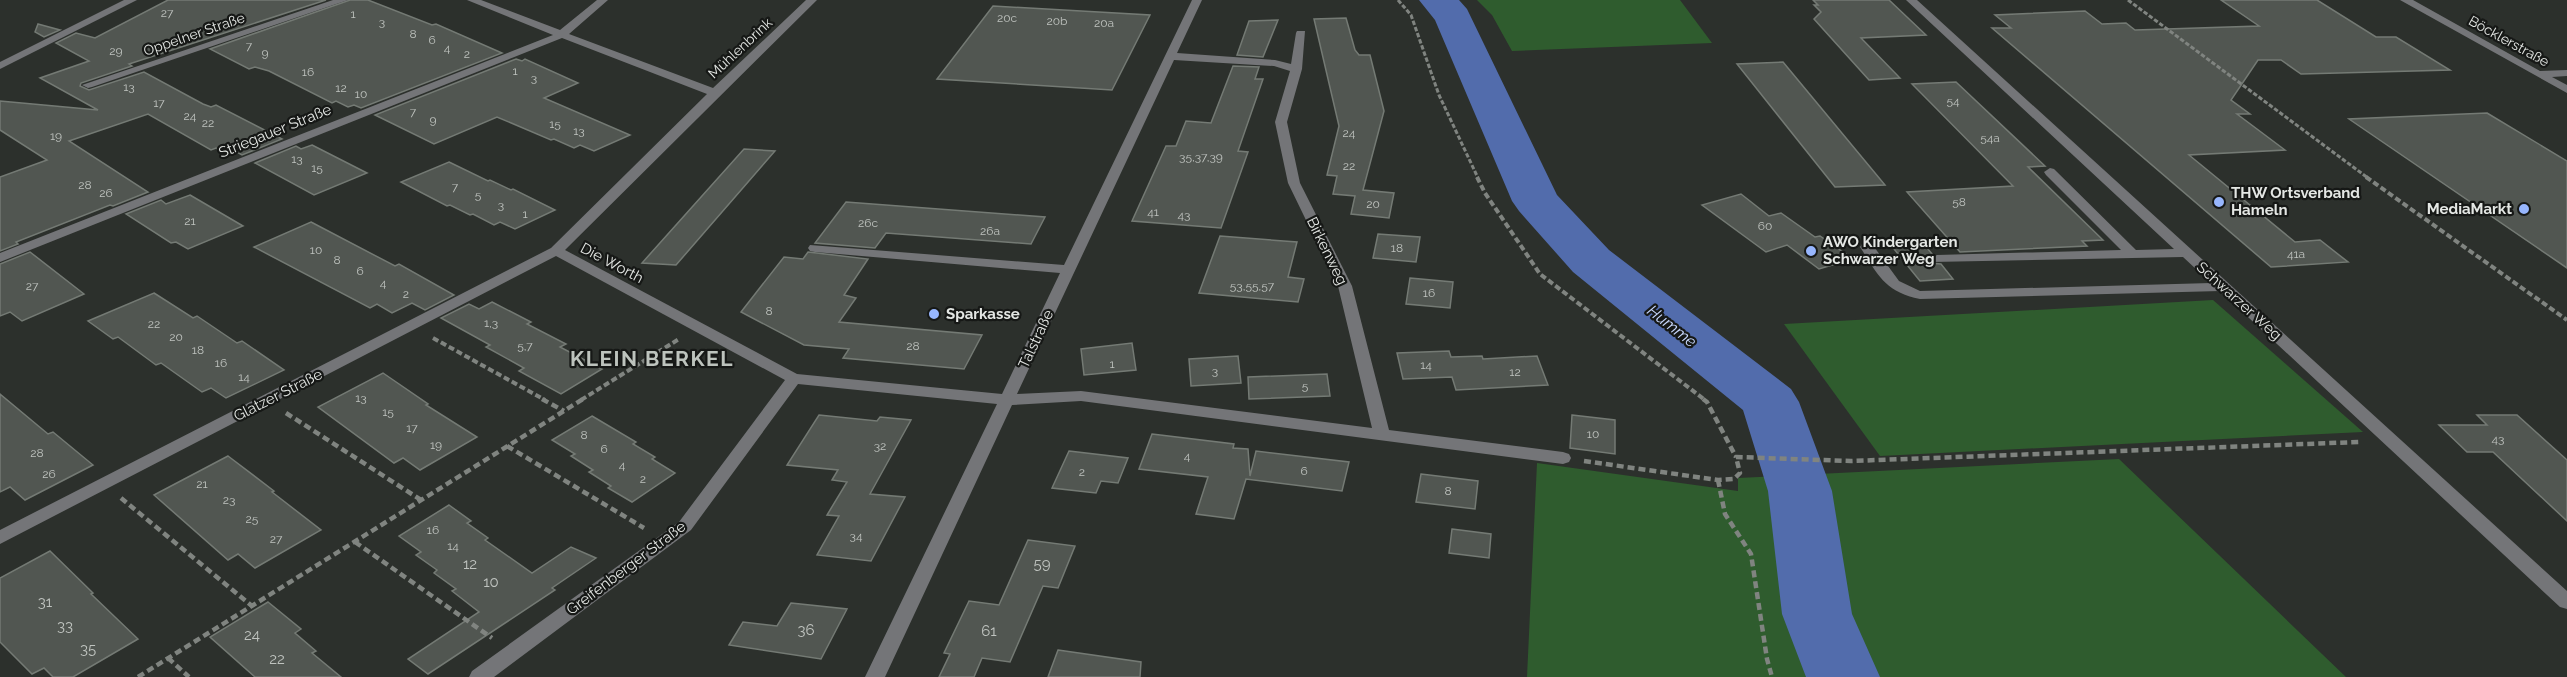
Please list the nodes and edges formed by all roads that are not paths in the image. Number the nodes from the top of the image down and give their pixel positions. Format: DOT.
graph roads {
  1 [pos="132,0"];
  2 [pos="343,0"];
  3 [pos="472,0"];
  4 [pos="603,0"];
  5 [pos="812,0"];
  6 [pos="1197,0"];
  7 [pos="1911,0"];
  8 [pos="2405,0"];
  9 [pos="1301,33"];
  10 [pos="561,35"];
  11 [pos="1171,56"];
  12 [pos="0,66"];
  13 [pos="1296,69"];
  14 [pos="2567,73"];
  15 [pos="2539,74"];
  16 [pos="88,85"];
  17 [pos="2565,88"];
  18 [pos="715,93"];
  19 [pos="2050,172"];
  20 [pos="1866,247"];
  21 [pos="815,248"];
  22 [pos="556,251"];
  23 [pos="2187,253"];
  24 [pos="2132,254"];
  25 [pos="0,258"];
  26 [pos="1937,259"];
  27 [pos="1068,270"];
  28 [pos="2224,286"];
  29 [pos="794,380"];
  30 [pos="1007,400"];
  31 [pos="1382,435"];
  32 [pos="1563,459"];
  33 [pos="0,538"];
  34 [pos="2567,603"];
  35 [pos="479,677"];
  36 [pos="875,677"];
  1 -- 12 [label="street"];
  2 -- 16 [label="street, Oppelner Straße"];
  3 -- 10 [label="street"];
  4 -- 10 [label="street, Striegauer Straße"];
  5 -- 18 [label="street, Mühlenbrink"];
  6 -- 11 [label="street, Talstraße"];
  7 -- 23 [label="street, Schwarzer Weg"];
  8 -- 15 [label="street, Böcklerstraße"];
  9 -- 13 [label="street, Birkenweg"];
  10 -- 18 [label="street"];
  10 -- 25 [label="street, Striegauer Straße"];
  11 -- 13 [label="street"];
  11 -- 27 [label="street, Talstraße"];
  13 -- 31 [label="street, Birkenweg"];
  14 -- 15 [label="street"];
  15 -- 17 [label="street, Böcklerstraße"];
  18 -- 22 [label="street, Die Worth"];
  19 -- 24 [label="street"];
  20 -- 28 [label="street"];
  21 -- 27 [label="street"];
  22 -- 29 [label="street, Die Worth"];
  22 -- 33 [label="street, Glatzer Straße"];
  23 -- 24 [label="street"];
  23 -- 28 [label="street, Schwarzer Weg"];
  24 -- 26 [label="street"];
  27 -- 30 [label="street, Talstraße"];
  28 -- 34 [label="street, Schwarzer Weg"];
  29 -- 30 [label="street, Die Worth"];
  29 -- 35 [label="street, Greifenberger Straße"];
  30 -- 31 [label="street"];
  30 -- 36 [label="street, Talstraße"];
  31 -- 32 [label="street"];
}
